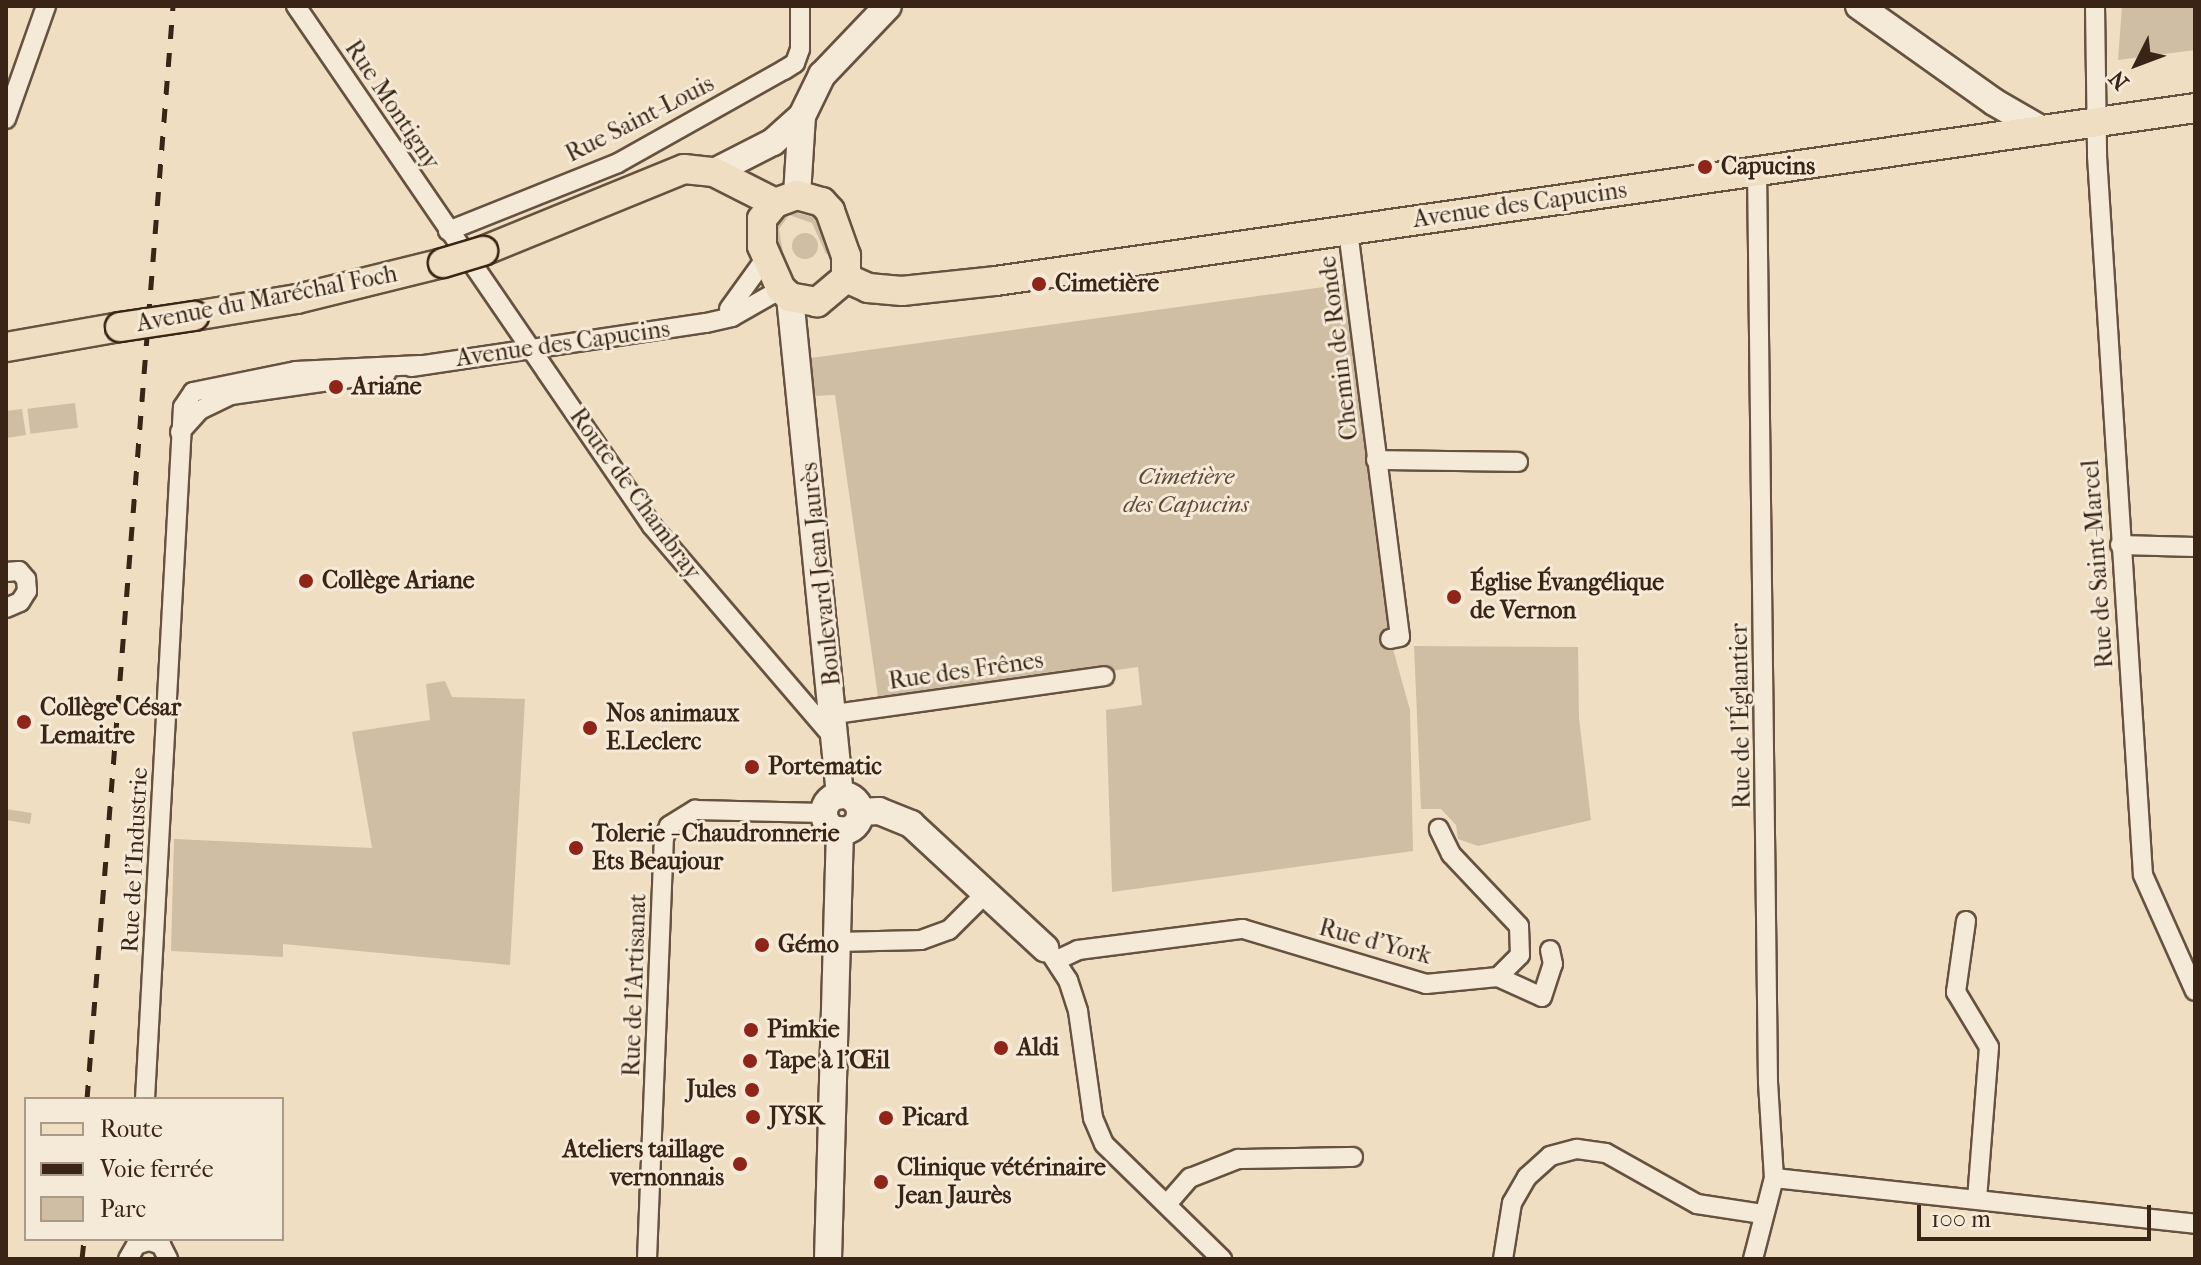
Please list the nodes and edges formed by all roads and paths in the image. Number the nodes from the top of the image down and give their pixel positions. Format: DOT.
graph roads {
  1 [pos="46,6"];
  2 [pos="296,6"];
  3 [pos="800,6"];
  4 [pos="888,6"];
  5 [pos="1859,6"];
  6 [pos="2095,6"];
  7 [pos="1994,102"];
  8 [pos="2195,108"];
  9 [pos="802,116"];
  10 [pos="6,119"];
  11 [pos="2096,122"];
  12 [pos="2044,131"];
  13 [pos="1998,138"];
  14 [pos="1757,170"];
  15 [pos="714,172"];
  16 [pos="656,178"];
  17 [pos="786,199"];
  18 [pos="448,231"];
  19 [pos="1348,231"];
  20 [pos="763,246"];
  21 [pos="846,278"];
  22 [pos="796,296"];
  23 [pos="706,323"];
  24 [pos="6,347"];
  25 [pos="531,349"];
  26 [pos="420,365"];
  27 [pos="189,395"];
  28 [pos="180,432"];
  29 [pos="1376,460"];
  30 [pos="1518,462"];
  31 [pos="2120,545"];
  32 [pos="2195,547"];
  33 [pos="6,572"];
  34 [pos="6,608"];
  35 [pos="1390,639"];
  36 [pos="1104,676"];
  37 [pos="835,714"];
  38 [pos="839,744"];
  39 [pos="841,813"];
  40 [pos="1439,829"];
  41 [pos="987,892"];
  42 [pos="1966,921"];
  43 [pos="836,942"];
  44 [pos="1550,950"];
  45 [pos="1051,954"];
  46 [pos="1498,977"];
  47 [pos="2195,991"];
  48 [pos="145,1097"];
  49 [pos="1353,1157"];
  50 [pos="1774,1178"];
  51 [pos="1977,1199"];
  52 [pos="1167,1204"];
  53 [pos="1762,1214"];
  54 [pos="2195,1224"];
  55 [pos="141,1241"];
  56 [pos="146,1241"];
  57 [pos="128,1259"];
  58 [pos="168,1259"];
  59 [pos="647,1259"];
  60 [pos="828,1259"];
  61 [pos="1222,1259"];
  62 [pos="1503,1259"];
  63 [pos="1753,1259"];
  1 -- 10 [label="street"];
  2 -- 18 [label="street, Rue Montigny"];
  3 -- 18 [label="street, Rue Saint-Louis"];
  4 -- 9 [label="main road"];
  5 -- 7 [label="main road"];
  6 -- 11 [label="street, Rue de Saint-Marcel"];
  7 -- 12 [label="main road"];
  7 -- 13 [label="main road"];
  8 -- 11 [label="main road, Avenue des Capucins"];
  9 -- 15 [label="main road"];
  9 -- 17 [label="main road"];
  11 -- 12 [label="main road, Avenue des Capucins"];
  11 -- 31 [label="street, Rue de Saint-Marcel"];
  12 -- 13 [label="main road, Avenue des Capucins"];
  13 -- 14 [label="main road, Avenue des Capucins"];
  14 -- 19 [label="main road, Avenue des Capucins"];
  14 -- 50 [label="street, Rue de l'Églantier"];
  15 -- 16 [label="main road, Avenue du Maréchal Foch"];
  15 -- 17 [label="main road, Avenue du Maréchal Foch"];
  16 -- 20 [label="main road"];
  16 -- 24 [label="main road, Avenue du Maréchal Foch, bridge"];
  17 -- 20 [label="main road"];
  17 -- 21 [label="main road"];
  18 -- 25 [label="street, Route de Chambray"];
  19 -- 21 [label="main road, Avenue des Capucins"];
  19 -- 29 [label="street, Chemin de Ronde"];
  20 -- 22 [label="main road"];
  20 -- 23 [label="street, Avenue des Capucins"];
  21 -- 22 [label="main road"];
  22 -- 23 [label="street, Avenue des Capucins"];
  22 -- 37 [label="main road, Boulevard Jean Jaurès"];
  23 -- 25 [label="street, Avenue des Capucins"];
  25 -- 26 [label="street, Avenue des Capucins"];
  25 -- 38 [label="street, Route de Chambray"];
  26 -- 27 [label="street, Avenue des Capucins"];
  26 -- 28 [label="street, Avenue des Capucins"];
  27 -- 28 [label="street, Rue de l'Industrie"];
  28 -- 48 [label="street, Rue de l'Industrie"];
  29 -- 30 [label="street, Chemin de Ronde"];
  29 -- 35 [label="street, Chemin de Ronde"];
  31 -- 32 [label="street"];
  31 -- 47 [label="street, Rue de Saint-Marcel"];
  33 -- 34 [label="street"];
  36 -- 37 [label="street, Rue des Frênes"];
  37 -- 38 [label="main road, Boulevard Jean Jaurès"];
  38 -- 39 [label="main road, Boulevard Jean Jaurès"];
  39 -- 41 [label="main road"];
  39 -- 43 [label="main road, Boulevard Jean Jaurès"];
  39 -- 59 [label="street, Rue de l'Artisanat"];
  40 -- 46 [label="street"];
  41 -- 43 [label="street"];
  41 -- 45 [label="main road"];
  42 -- 51 [label="street"];
  43 -- 60 [label="main road, Boulevard Jean Jaurès"];
  44 -- 46 [label="street"];
  45 -- 46 [label="street, Rue d'York"];
  45 -- 52 [label="street"];
  49 -- 52 [label="street"];
  50 -- 51 [label="street"];
  50 -- 53 [label="street, Rue de l'Églantier"];
  51 -- 54 [label="street"];
  52 -- 61 [label="street"];
  53 -- 62 [label="street"];
  53 -- 63 [label="street, Rue de l'Églantier"];
  55 -- 57 [label="street"];
  56 -- 58 [label="street"];
}
